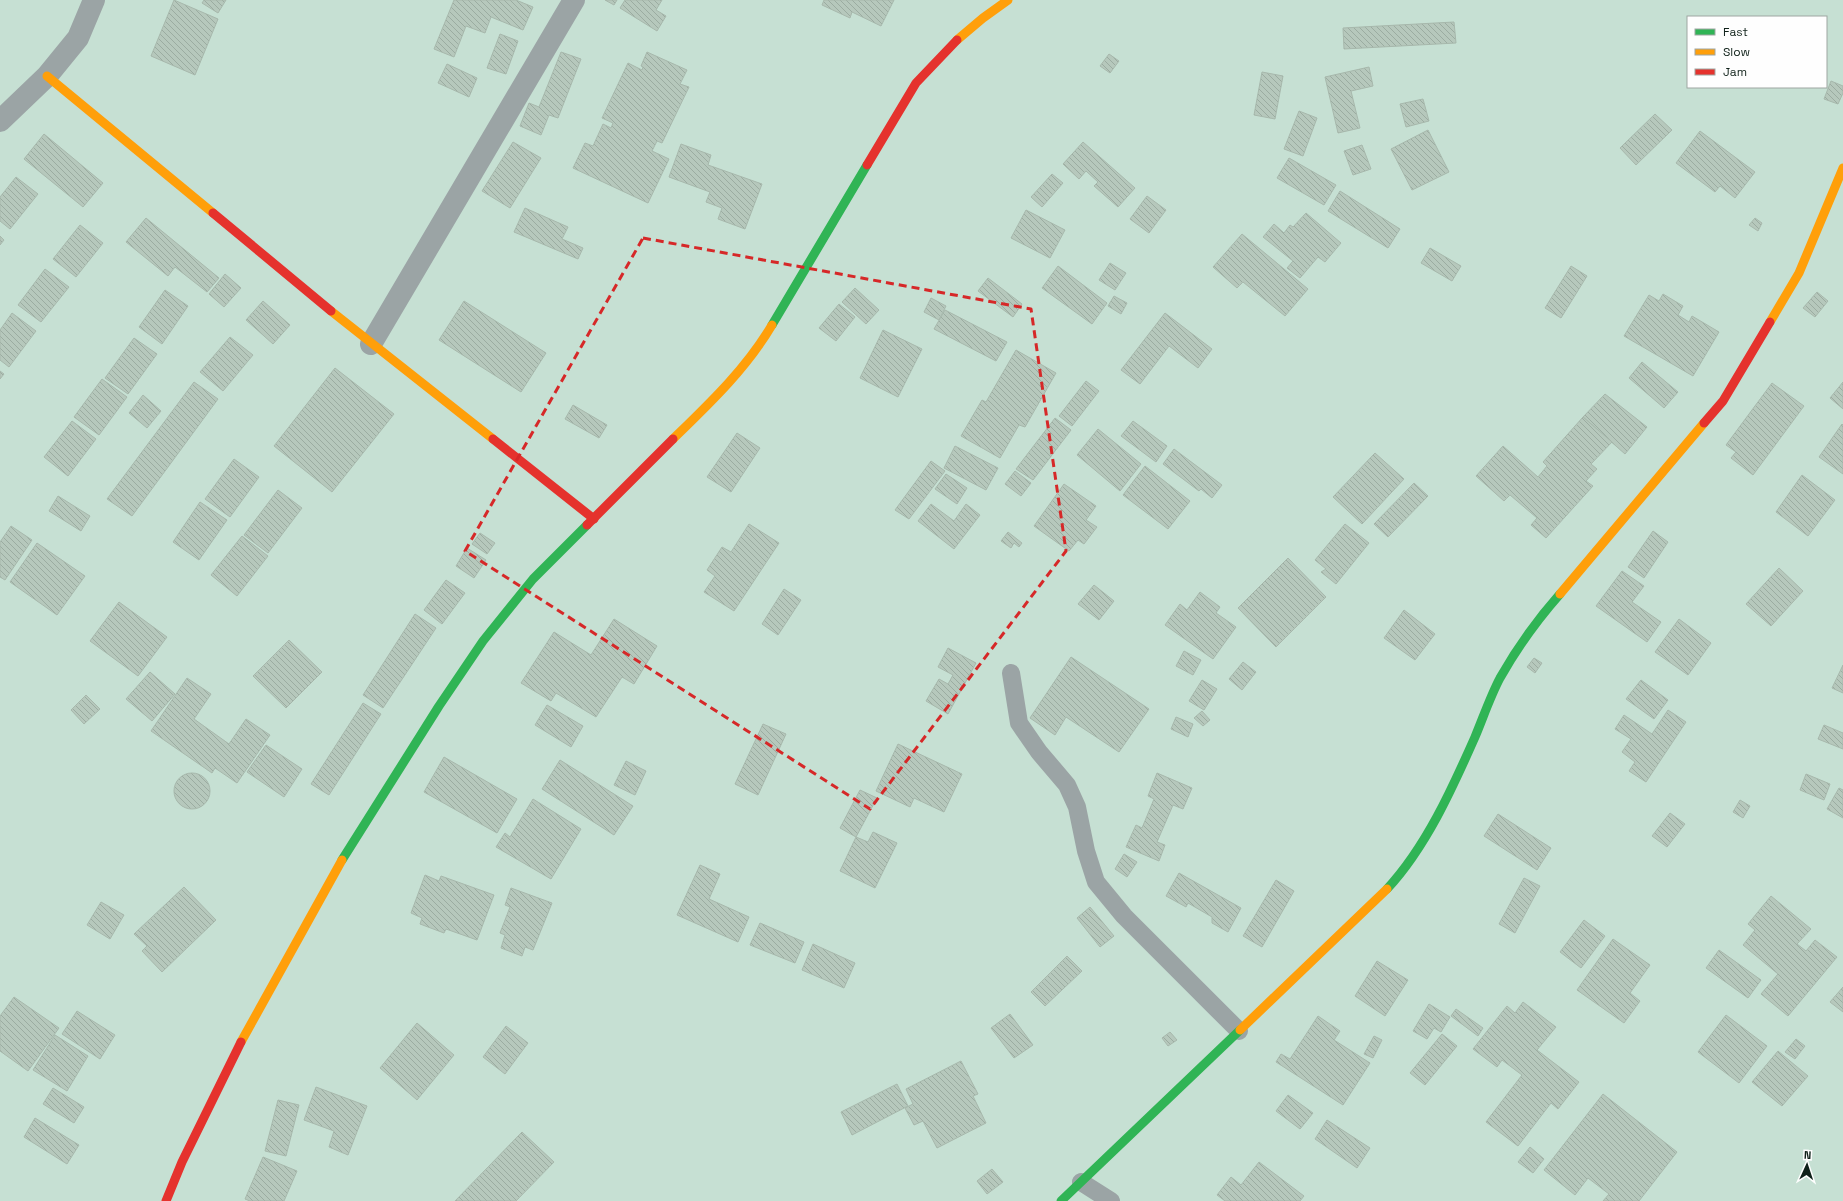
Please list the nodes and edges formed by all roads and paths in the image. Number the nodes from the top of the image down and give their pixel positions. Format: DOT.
graph roads {
  1 [pos="94,0"];
  2 [pos="574,0"];
  3 [pos="1008,0"];
  4 [pos="48,76"];
  5 [pos="0,121"];
  6 [pos="1843,168"];
  7 [pos="371,344"];
  8 [pos="594,519"];
  9 [pos="1011,672"];
  10 [pos="1240,1031"];
  11 [pos="1081,1182"];
  12 [pos="166,1201"];
  13 [pos="1061,1201"];
  14 [pos="1111,1201"];
  1 -- 4 [label="street"];
  2 -- 7 [label="street"];
  3 -- 8 [label="street"];
  4 -- 5 [label="street"];
  4 -- 7 [label="street"];
  6 -- 10 [label="street"];
  7 -- 8 [label="street"];
  8 -- 12 [label="street"];
  9 -- 10 [label="lane"];
  10 -- 11 [label="street"];
  11 -- 13 [label="street"];
  11 -- 14 [label="lane"];
}
